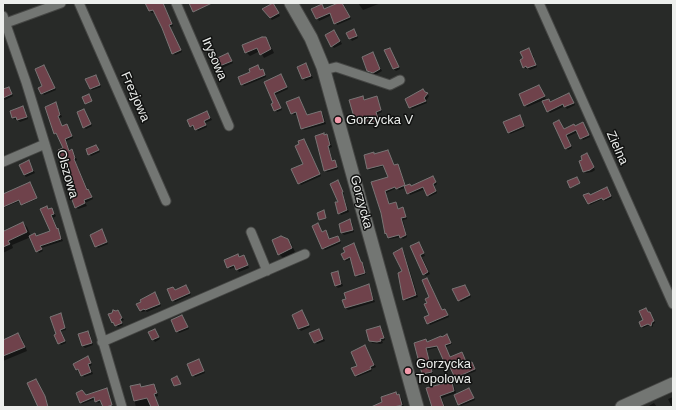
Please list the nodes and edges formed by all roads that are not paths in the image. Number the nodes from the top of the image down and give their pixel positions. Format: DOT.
graph roads {
  1 [pos="61,3"];
  2 [pos="79,3"];
  3 [pos="176,3"];
  4 [pos="291,3"];
  5 [pos="538,3"];
  6 [pos="4,20"];
  7 [pos="324,70"];
  8 [pos="400,80"];
  9 [pos="228,126"];
  10 [pos="45,144"];
  11 [pos="3,162"];
  12 [pos="166,201"];
  13 [pos="250,232"];
  14 [pos="305,254"];
  15 [pos="267,271"];
  16 [pos="673,304"];
  17 [pos="102,342"];
  18 [pos="673,384"];
  19 [pos="122,407"];
  20 [pos="417,407"];
  21 [pos="622,407"];
  1 -- 6 [label="street"];
  2 -- 12 [label="street, Frezjowa"];
  3 -- 9 [label="street, Irysowa"];
  4 -- 7 [label="street, Gorzycka"];
  5 -- 16 [label="street, Zielna"];
  6 -- 10 [label="street, Olszowa"];
  7 -- 8 [label="street"];
  7 -- 20 [label="street, Gorzycka"];
  10 -- 11 [label="street"];
  10 -- 17 [label="street, Olszowa"];
  13 -- 15 [label="street"];
  14 -- 15 [label="street"];
  15 -- 17 [label="street"];
  17 -- 19 [label="street, Olszowa"];
  18 -- 21 [label="street"];
}
